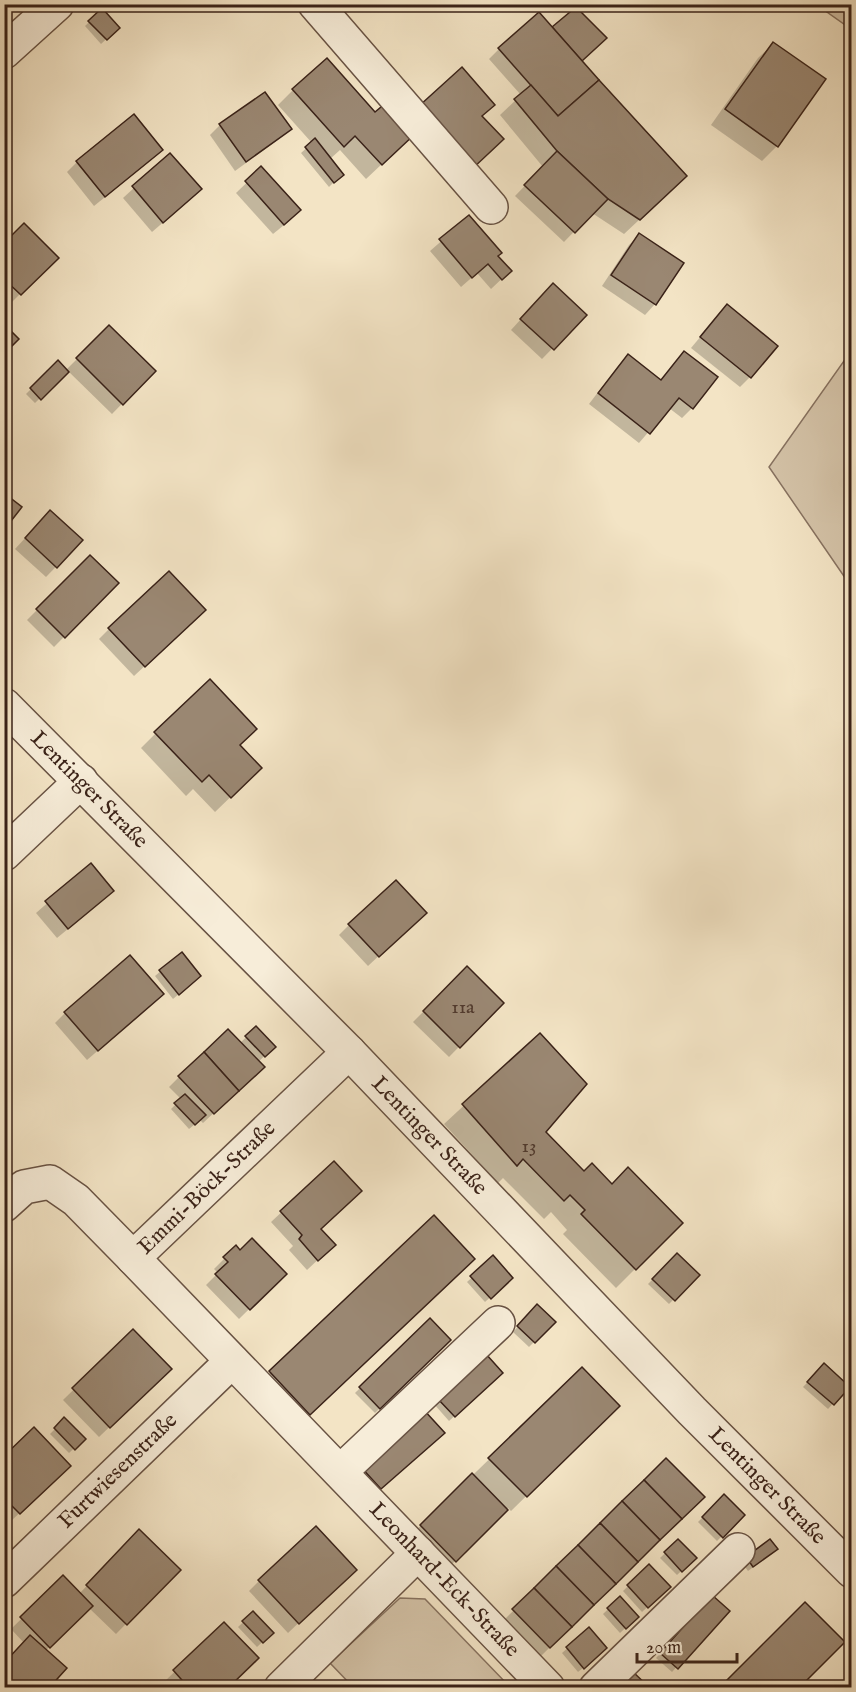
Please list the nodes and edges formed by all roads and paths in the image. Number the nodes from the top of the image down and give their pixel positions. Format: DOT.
graph roads {
  1 [pos="57,4"];
  2 [pos="315,4"];
  3 [pos="4,52"];
  4 [pos="491,207"];
  5 [pos="4,705"];
  6 [pos="81,781"];
  7 [pos="4,854"];
  8 [pos="349,1052"];
  9 [pos="4,1205"];
  10 [pos="133,1258"];
  11 [pos="498,1323"];
  12 [pos="232,1361"];
  13 [pos="340,1472"];
  14 [pos="738,1550"];
  15 [pos="418,1553"];
  16 [pos="852,1571"];
  17 [pos="4,1581"];
  18 [pos="281,1688"];
  19 [pos="548,1688"];
  20 [pos="596,1688"];
  1 -- 3 [label="street"];
  2 -- 4 [label="street"];
  5 -- 6 [label="street, Lentinger Straße"];
  6 -- 7 [label="street"];
  6 -- 8 [label="street, Lentinger Straße"];
  8 -- 10 [label="street, Emmi-Böck-Straße"];
  8 -- 16 [label="street, Lentinger Straße"];
  9 -- 10 [label="street, Emmi-Böck-Straße"];
  10 -- 12 [label="street, Leonhard-Eck-Straße"];
  11 -- 13 [label="street"];
  12 -- 13 [label="street, Leonhard-Eck-Straße"];
  12 -- 17 [label="street, Furtwiesenstraße"];
  13 -- 15 [label="street, Leonhard-Eck-Straße"];
  14 -- 20 [label="street"];
  15 -- 18 [label="street"];
  15 -- 19 [label="street, Leonhard-Eck-Straße"];
}
